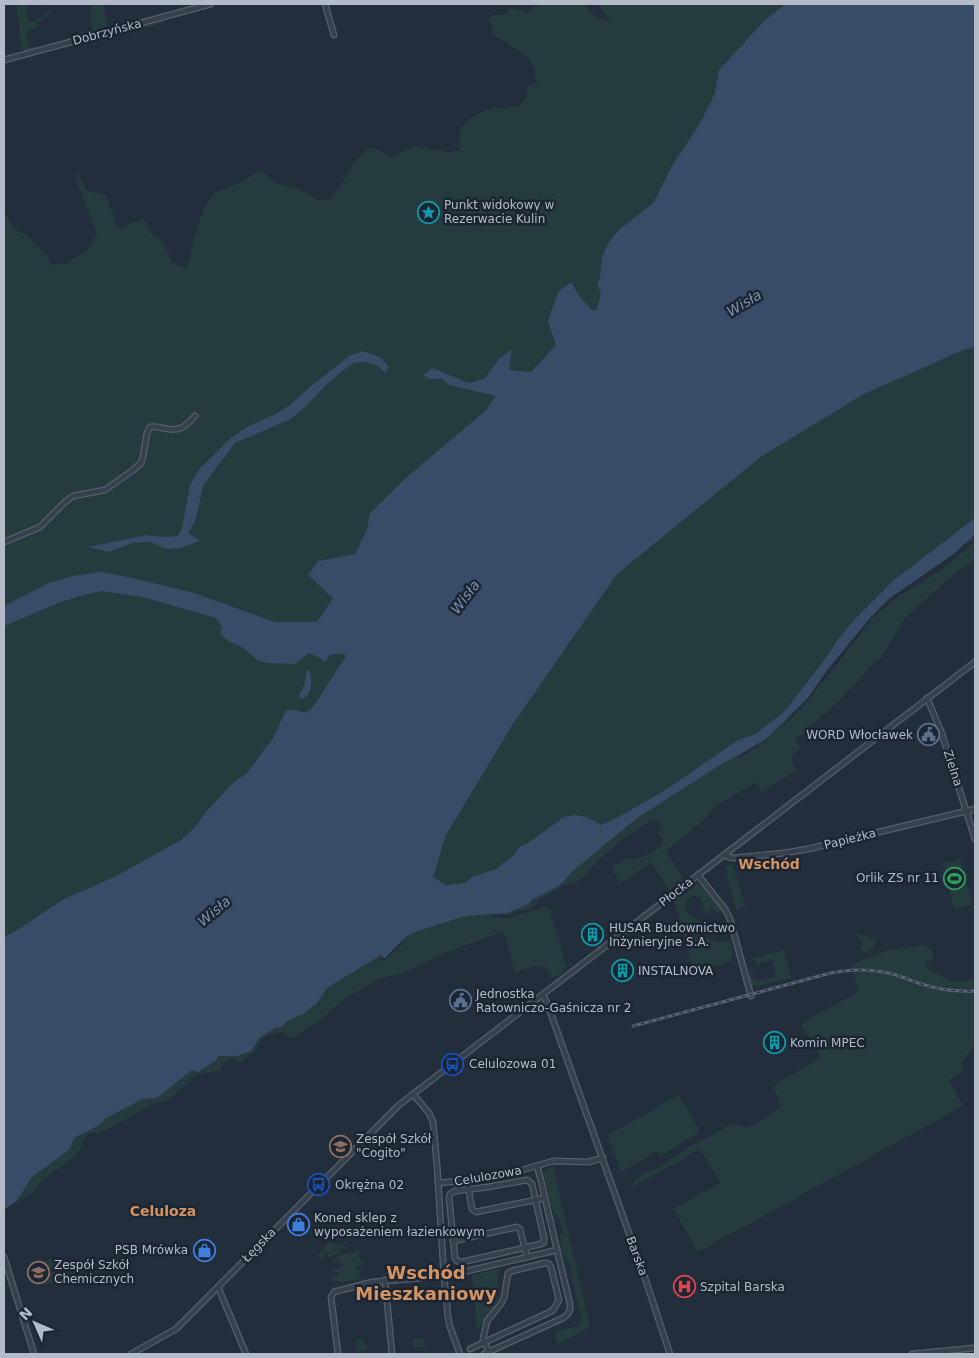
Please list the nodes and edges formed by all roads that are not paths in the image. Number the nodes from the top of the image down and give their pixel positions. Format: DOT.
graph roads {
  1 [pos="211,4"];
  2 [pos="325,4"];
  3 [pos="334,35"];
  4 [pos="4,60"];
  5 [pos="195,416"];
  6 [pos="4,542"];
  7 [pos="975,662"];
  8 [pos="927,698"];
  9 [pos="975,808"];
  10 [pos="967,811"];
  11 [pos="975,839"];
  12 [pos="725,854"];
  13 [pos="698,875"];
  14 [pos="543,995"];
  15 [pos="751,996"];
  16 [pos="413,1094"];
  17 [pos="379,1124"];
  18 [pos="602,1158"];
  19 [pos="537,1166"];
  20 [pos="467,1180"];
  21 [pos="438,1183"];
  22 [pos="468,1190"];
  23 [pos="545,1198"];
  24 [pos="536,1200"];
  25 [pos="453,1242"];
  26 [pos="442,1243"];
  27 [pos="525,1248"];
  28 [pos="557,1250"];
  29 [pos="4,1256"];
  30 [pos="527,1257"];
  31 [pos="508,1262"];
  32 [pos="510,1271"];
  33 [pos="563,1274"];
  34 [pos="444,1276"];
  35 [pos="553,1277"];
  36 [pos="385,1280"];
  37 [pos="218,1287"];
  38 [pos="485,1342"];
  39 [pos="975,1348"];
  40 [pos="470,1349"];
  41 [pos="489,1352"];
  42 [pos="34,1354"];
  43 [pos="131,1354"];
  44 [pos="246,1354"];
  45 [pos="338,1354"];
  46 [pos="392,1354"];
  47 [pos="460,1354"];
  48 [pos="484,1354"];
  49 [pos="670,1354"];
  50 [pos="912,1354"];
  1 -- 4 [label="street, Dobrzyńska"];
  2 -- 3 [label="street"];
  5 -- 6 [label="street"];
  7 -- 8 [label="street, Płocka"];
  8 -- 10 [label="street, Zielna"];
  8 -- 12 [label="street, Płocka"];
  9 -- 10 [label="street, Papieżka"];
  10 -- 11 [label="street, Zielna"];
  10 -- 12 [label="street, Papieżka"];
  12 -- 13 [label="street, Płocka"];
  13 -- 14 [label="street, Płocka"];
  13 -- 15 [label="street"];
  14 -- 16 [label="street, Płocka"];
  14 -- 18 [label="street, Barska"];
  16 -- 17 [label="street, Płocka"];
  16 -- 21 [label="street, Celulozowa"];
  17 -- 37 [label="street, Łęgska"];
  18 -- 19 [label="street"];
  18 -- 49 [label="street, Barska"];
  19 -- 20 [label="street, Celulozowa"];
  19 -- 23 [label="street"];
  20 -- 21 [label="street, Celulozowa"];
  20 -- 22 [label="street"];
  21 -- 26 [label="street, Celulozowa"];
  22 -- 24 [label="street"];
  22 -- 24 [label="street"];
  22 -- 25 [label="street"];
  23 -- 24 [label="street"];
  23 -- 28 [label="street"];
  24 -- 27 [label="street"];
  25 -- 26 [label="street"];
  25 -- 27 [label="street"];
  25 -- 27 [label="street"];
  26 -- 34 [label="street, Celulozowa"];
  27 -- 30 [label="street"];
  28 -- 30 [label="street"];
  28 -- 33 [label="street"];
  29 -- 42 [label="street"];
  30 -- 31 [label="street"];
  31 -- 32 [label="street"];
  31 -- 34 [label="street"];
  32 -- 35 [label="street"];
  32 -- 38 [label="street"];
  33 -- 35 [label="street"];
  33 -- 41 [label="street"];
  34 -- 36 [label="street"];
  34 -- 47 [label="street, Celulozowa"];
  35 -- 38 [label="street"];
  36 -- 45 [label="street"];
  36 -- 46 [label="street"];
  37 -- 43 [label="street, Łęgska"];
  37 -- 44 [label="street"];
  38 -- 40 [label="street"];
  38 -- 41 [label="street"];
  39 -- 50 [label="street"];
  41 -- 48 [label="street"];
}
